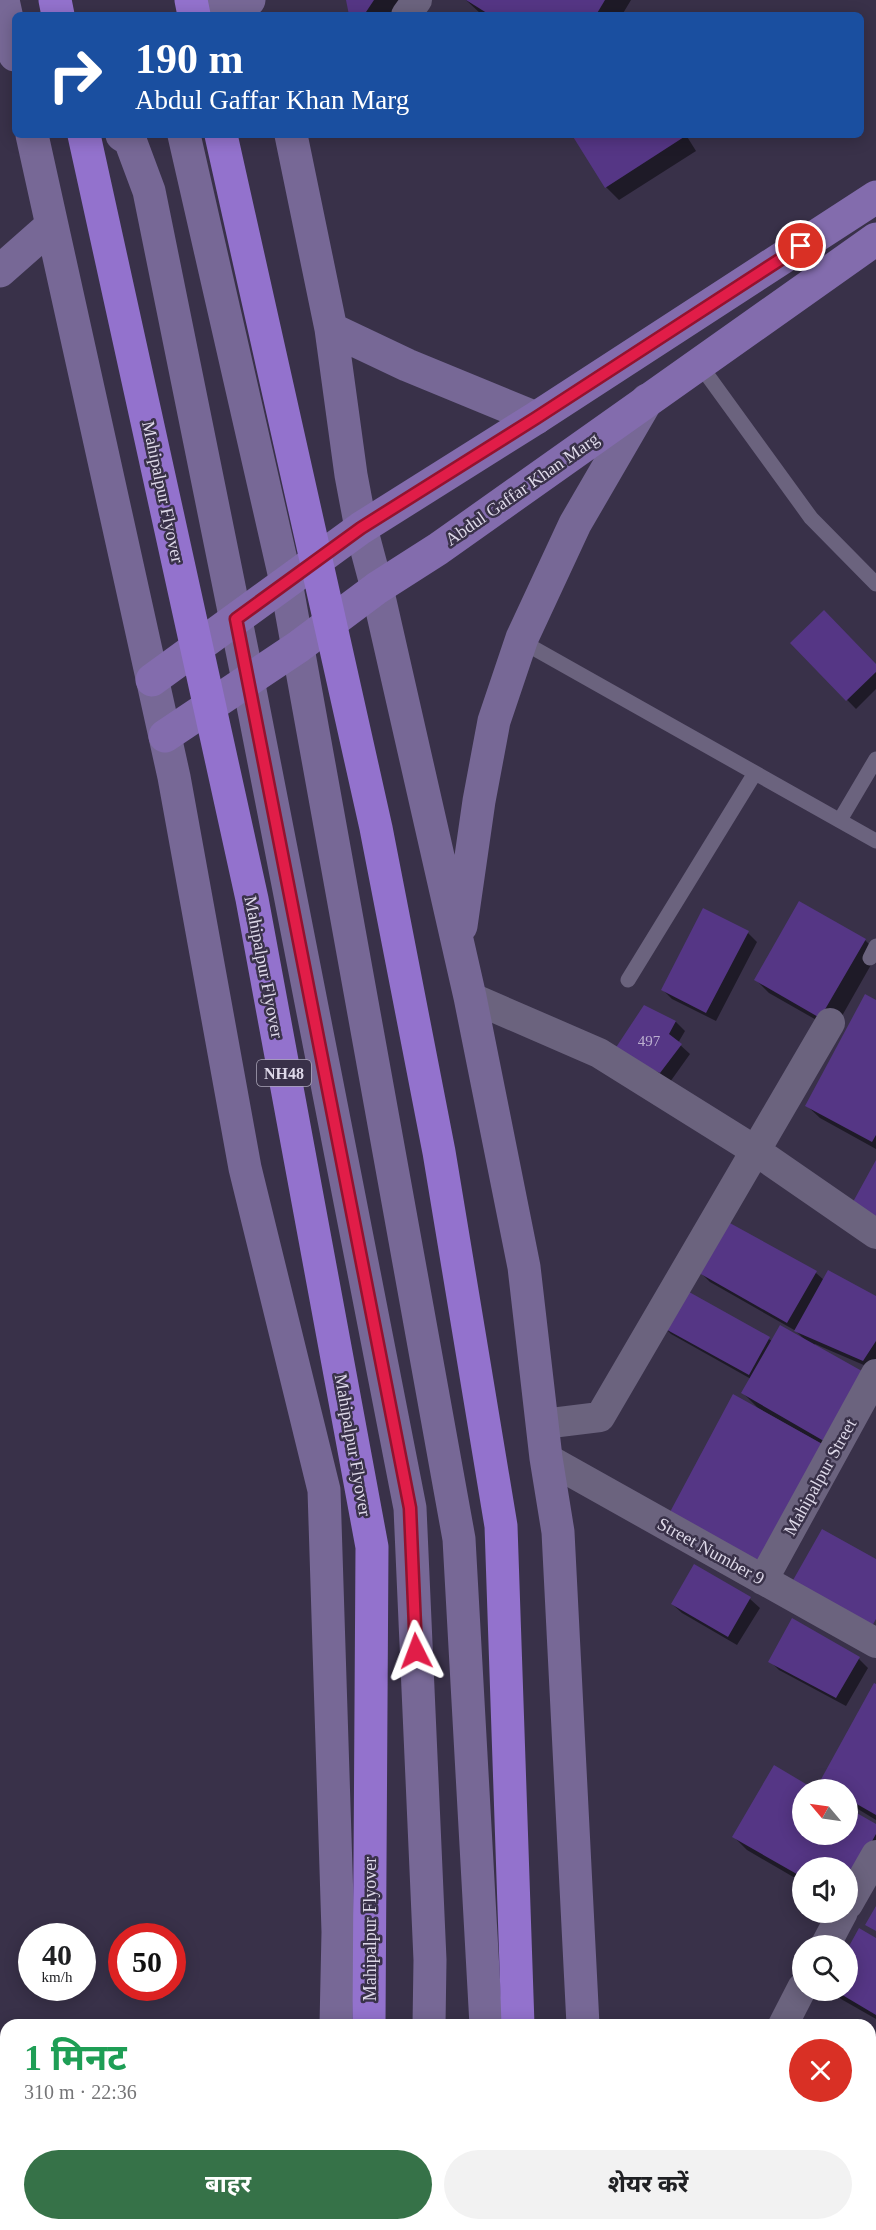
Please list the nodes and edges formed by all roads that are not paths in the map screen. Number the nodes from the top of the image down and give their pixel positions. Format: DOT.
graph roads {
  1 [pos="3,0"];
  2 [pos="260,8"];
  3 [pos="230,12"];
  4 [pos="12,41"];
  5 [pos="34,138"];
  6 [pos="85,138"];
  7 [pos="127,138"];
  8 [pos="185,138"];
  9 [pos="222,138"];
  10 [pos="294,138"];
  11 [pos="876,196"];
  12 [pos="52,225"];
  13 [pos="876,239"];
  14 [pos="0,271"];
  15 [pos="331,329"];
  16 [pos="700,364"];
  17 [pos="647,400"];
  18 [pos="536,418"];
  19 [pos="361,528"];
  20 [pos="286,582"];
  21 [pos="876,584"];
  22 [pos="377,588"];
  23 [pos="236,619"];
  24 [pos="521,641"];
  25 [pos="298,647"];
  26 [pos="152,680"];
  27 [pos="248,680"];
  28 [pos="165,736"];
  29 [pos="876,759"];
  30 [pos="755,773"];
  31 [pos="840,820"];
  32 [pos="876,841"];
  33 [pos="628,980"];
  34 [pos="468,990"];
  35 [pos="830,1023"];
  36 [pos="756,1151"];
  37 [pos="876,1234"];
  38 [pos="876,1374"];
  39 [pos="543,1424"];
  40 [pos="546,1458"];
  41 [pos="763,1580"];
  42 [pos="876,1642"];
  43 [pos="876,1855"];
  44 [pos="858,1886"];
  45 [pos="795,2001"];
  46 [pos="336,2019"];
  47 [pos="369,2019"];
  48 [pos="429,2019"];
  49 [pos="486,2019"];
  50 [pos="518,2019"];
  51 [pos="583,2019"];
  52 [pos="786,2019"];
  1 -- 4 [label="main road"];
  2 -- 3 [label="main road"];
  5 -- 12 [label="main road"];
  6 -- 47 [label="highway, Mahipalpur Flyover / NH48"];
  7 -- 23 [label="main road"];
  8 -- 20 [label="main road"];
  9 -- 50 [label="highway"];
  10 -- 15 [label="main road"];
  11 -- 18 [label="main road"];
  12 -- 14 [label="main road"];
  12 -- 26 [label="main road"];
  13 -- 16 [label="main road, Abdul Gaffar Khan Marg"];
  15 -- 18 [label="main road"];
  15 -- 19 [label="main road"];
  16 -- 17 [label="main road, Abdul Gaffar Khan Marg"];
  16 -- 21 [label="lane"];
  17 -- 22 [label="main road, Abdul Gaffar Khan Marg"];
  17 -- 24 [label="main road"];
  18 -- 19 [label="main road"];
  19 -- 20 [label="main road"];
  19 -- 22 [label="main road"];
  20 -- 23 [label="main road"];
  20 -- 25 [label="main road"];
  22 -- 25 [label="main road, Abdul Gaffar Khan Marg"];
  22 -- 34 [label="main road"];
  23 -- 26 [label="main road"];
  23 -- 27 [label="main road"];
  24 -- 30 [label="lane"];
  24 -- 34 [label="main road"];
  25 -- 27 [label="main road, Abdul Gaffar Khan Marg"];
  25 -- 49 [label="main road"];
  26 -- 28 [label="main road"];
  27 -- 28 [label="main road, Abdul Gaffar Khan Marg"];
  27 -- 48 [label="main road"];
  28 -- 46 [label="main road"];
  29 -- 31 [label="lane"];
  30 -- 31 [label="lane"];
  30 -- 33 [label="lane"];
  31 -- 32 [label="lane"];
  34 -- 36 [label="street"];
  34 -- 39 [label="main road"];
  35 -- 36 [label="street"];
  36 -- 37 [label="street"];
  36 -- 39 [label="street"];
  38 -- 41 [label="street, Mahipalpur Street"];
  39 -- 40 [label="main road"];
  40 -- 41 [label="street, Street Number 9"];
  40 -- 51 [label="main road"];
  41 -- 42 [label="street, Street Number 9"];
  43 -- 44 [label="street"];
  45 -- 52 [label="street"];
}
